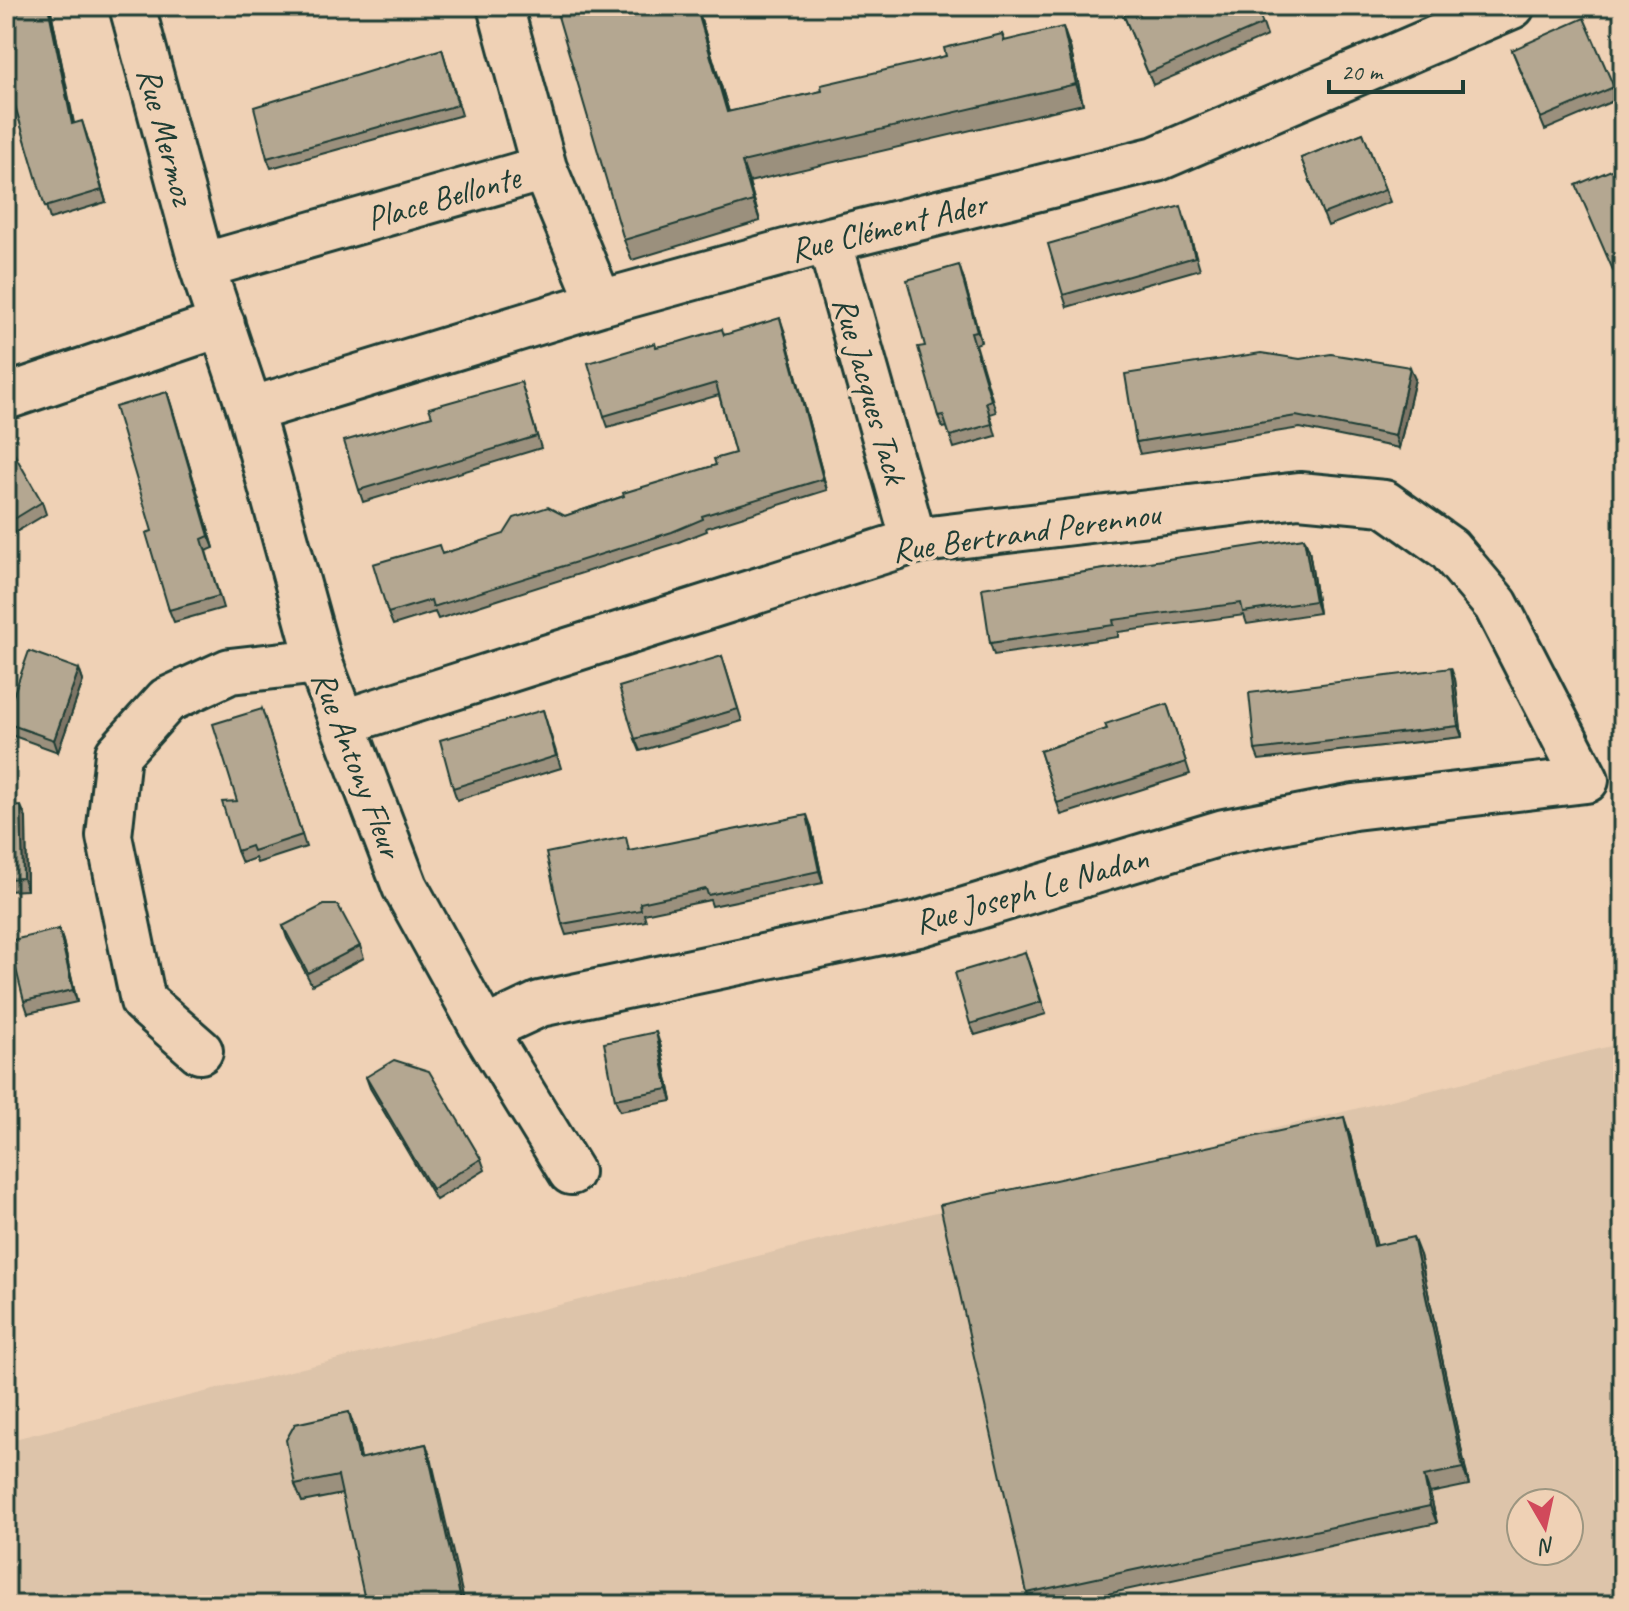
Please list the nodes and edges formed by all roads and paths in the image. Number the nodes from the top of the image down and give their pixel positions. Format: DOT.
graph roads {
  1 [pos="132,6"];
  2 [pos="500,6"];
  3 [pos="1512,6"];
  4 [pos="544,168"];
  5 [pos="829,240"];
  6 [pos="202,266"];
  7 [pos="600,303"];
  8 [pos="222,324"];
  9 [pos="6,397"];
  10 [pos="250,410"];
  11 [pos="914,541"];
  12 [pos="319,661"];
  13 [pos="344,722"];
  14 [pos="1586,780"];
  15 [pos="484,1030"];
  16 [pos="200,1051"];
  17 [pos="571,1172"];
  1 -- 6 [label="street, Rue Mermoz"];
  2 -- 4 [label="street"];
  3 -- 5 [label="street, Rue Clément Ader"];
  4 -- 6 [label="street, Place Bellonte"];
  4 -- 7 [label="street, Place Bellonte"];
  5 -- 7 [label="street, Rue Clément Ader"];
  5 -- 11 [label="street, Rue Jacques Tack"];
  6 -- 8 [label="street, Rue Antony Fleur"];
  7 -- 10 [label="street, Rue Clément Ader"];
  8 -- 9 [label="street"];
  8 -- 10 [label="street, Rue Antony Fleur"];
  10 -- 12 [label="street, Rue Antony Fleur"];
  11 -- 13 [label="street, Rue Bertrand Perennou"];
  11 -- 14 [label="street, Rue Bertrand Perennou"];
  12 -- 13 [label="street, Rue Antony Fleur"];
  12 -- 16 [label="street"];
  13 -- 15 [label="street, Rue Antony Fleur"];
  14 -- 15 [label="street, Rue Joseph Le Nadan"];
  15 -- 17 [label="street, Rue Antony Fleur"];
}
